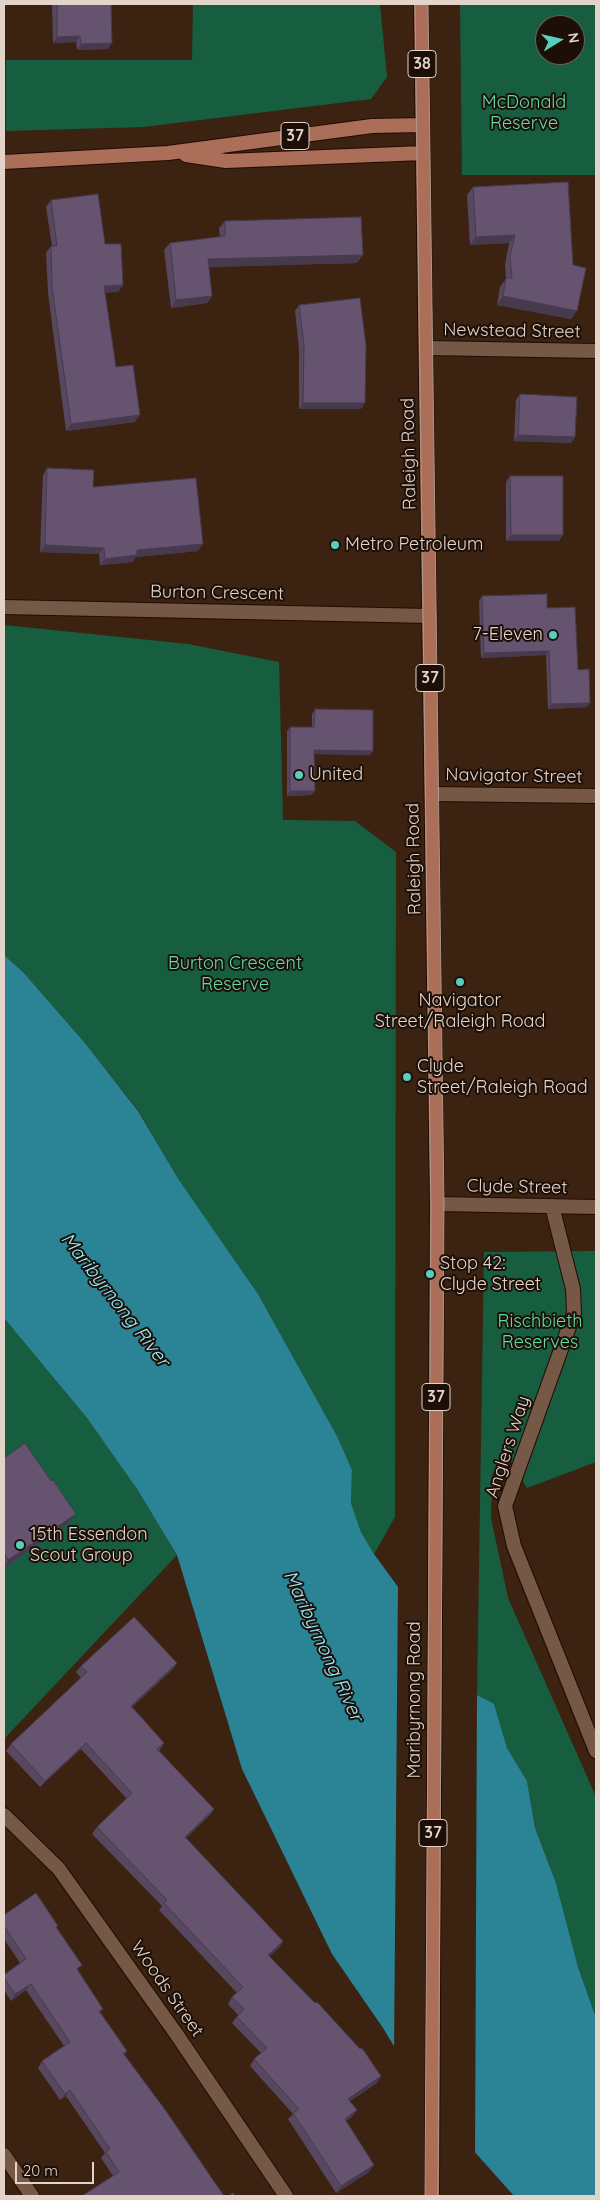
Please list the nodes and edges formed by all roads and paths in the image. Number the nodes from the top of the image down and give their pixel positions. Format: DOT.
graph roads {
  1 [pos="422,4"];
  2 [pos="422,125"];
  3 [pos="168,153"];
  4 [pos="423,153"];
  5 [pos="4,162"];
  6 [pos="427,348"];
  7 [pos="596,352"];
  8 [pos="4,607"];
  9 [pos="430,616"];
  10 [pos="432,794"];
  11 [pos="596,796"];
  12 [pos="437,1204"];
  13 [pos="552,1206"];
  14 [pos="596,1206"];
  15 [pos="596,1751"];
  16 [pos="4,1815"];
  17 [pos="4,2155"];
  18 [pos="32,2196"];
  19 [pos="286,2196"];
  20 [pos="432,2196"];
  1 -- 2 [label="main road, Raleigh Road / 38"];
  2 -- 3 [label="main road, 37"];
  2 -- 4 [label="main road, Raleigh Road / 37"];
  3 -- 4 [label="main road, 37"];
  3 -- 5 [label="main road, 37"];
  4 -- 6 [label="main road, Raleigh Road / 37"];
  6 -- 7 [label="street, Newstead Street"];
  6 -- 9 [label="main road, Raleigh Road / 37"];
  8 -- 9 [label="street, Burton Crescent"];
  9 -- 10 [label="main road, Raleigh Road / 37"];
  10 -- 11 [label="street, Navigator Street"];
  10 -- 12 [label="main road, Raleigh Road / 37"];
  12 -- 13 [label="street, Clyde Street"];
  12 -- 20 [label="main road, Maribyrnong Road / 37"];
  13 -- 14 [label="street, Clyde Street"];
  13 -- 15 [label="street, Anglers Way"];
  16 -- 19 [label="street, Woods Street"];
  17 -- 18 [label="street"];
}
